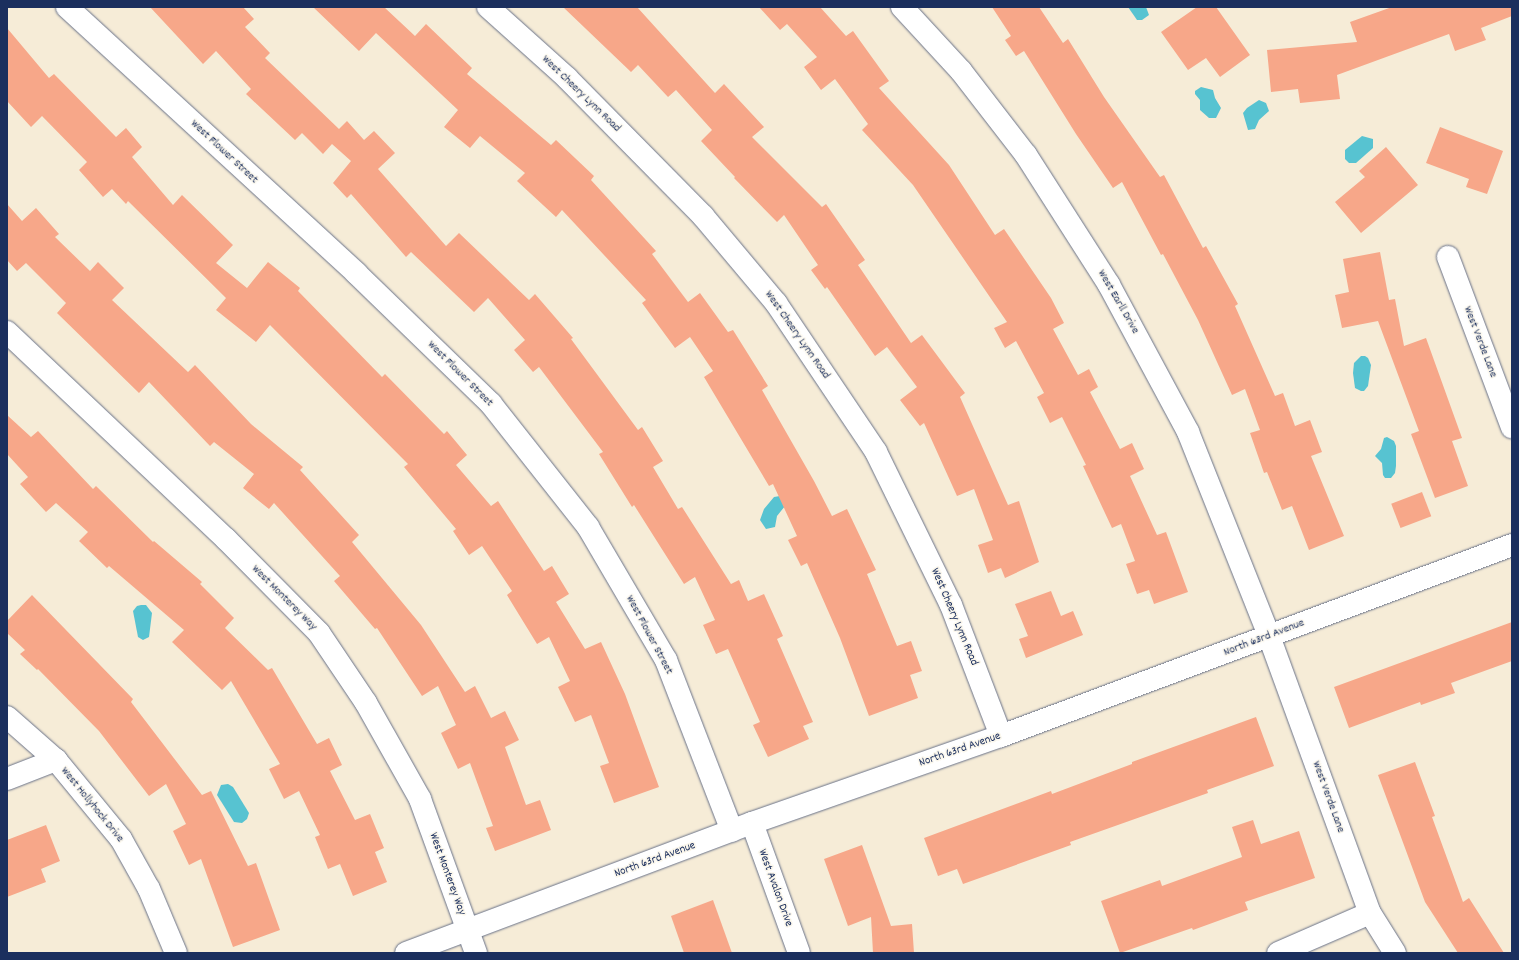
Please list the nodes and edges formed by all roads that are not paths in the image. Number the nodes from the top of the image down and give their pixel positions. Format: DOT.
graph roads {
  1 [pos="67,7"];
  2 [pos="488,7"];
  3 [pos="902,7"];
  4 [pos="1448,257"];
  5 [pos="7,332"];
  6 [pos="1512,427"];
  7 [pos="1512,545"];
  8 [pos="1269,636"];
  9 [pos="7,717"];
  10 [pos="1001,736"];
  11 [pos="56,760"];
  12 [pos="7,779"];
  13 [pos="752,823"];
  14 [pos="732,831"];
  15 [pos="1370,914"];
  16 [pos="467,930"];
  17 [pos="176,953"];
  18 [pos="406,953"];
  19 [pos="476,953"];
  20 [pos="799,953"];
  21 [pos="1278,953"];
  22 [pos="1395,953"];
  1 -- 14 [label="street, West Flower Street"];
  2 -- 10 [label="street, West Cheery Lynn Road"];
  3 -- 8 [label="street, West Earll Drive"];
  4 -- 6 [label="street, West Verde Lane"];
  5 -- 16 [label="street, West Monterey Way"];
  7 -- 8 [label="street, North 63rd Avenue"];
  8 -- 10 [label="street, North 63rd Avenue"];
  8 -- 15 [label="street, West Verde Lane"];
  9 -- 11 [label="street, West Hollyhock Drive"];
  10 -- 13 [label="street, North 63rd Avenue"];
  11 -- 12 [label="street"];
  11 -- 17 [label="street, West Hollyhock Drive"];
  13 -- 14 [label="street, North 63rd Avenue"];
  13 -- 20 [label="street, West Avalon Drive"];
  14 -- 16 [label="street, North 63rd Avenue"];
  15 -- 21 [label="street"];
  15 -- 22 [label="street, West Verde Lane"];
  16 -- 18 [label="street, North 63rd Avenue"];
  16 -- 19 [label="street"];
}
